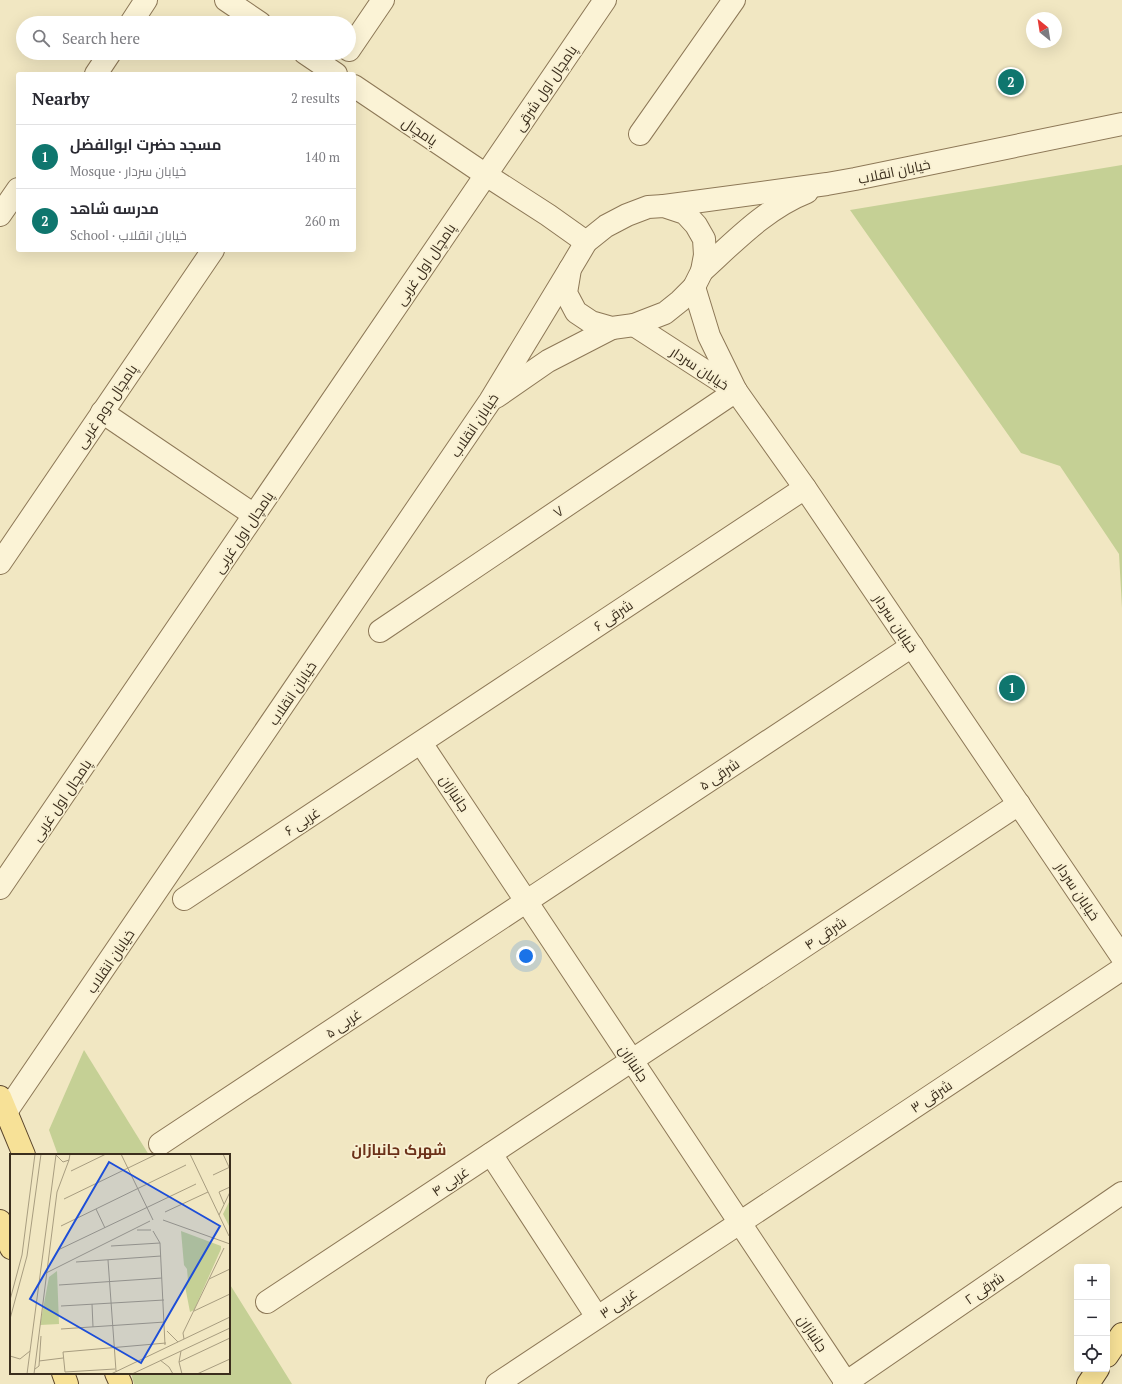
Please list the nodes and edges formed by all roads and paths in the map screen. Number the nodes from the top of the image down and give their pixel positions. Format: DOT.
graph roads {
  1 [pos="146,0"];
  2 [pos="226,0"];
  3 [pos="383,0"];
  4 [pos="605,0"];
  5 [pos="734,0"];
  6 [pos="136,16"];
  7 [pos="250,16"];
  8 [pos="356,40"];
  9 [pos="105,60"];
  10 [pos="315,60"];
  11 [pos="343,60"];
  12 [pos="97,72"];
  13 [pos="331,72"];
  14 [pos="335,72"];
  15 [pos="356,87"];
  16 [pos="1122,124"];
  17 [pos="640,134"];
  18 [pos="486,175"];
  19 [pos="827,184"];
  20 [pos="16,191"];
  21 [pos="664,206"];
  22 [pos="0,215"];
  23 [pos="586,242"];
  24 [pos="212,252"];
  25 [pos="570,269"];
  26 [pos="698,279"];
  27 [pos="634,325"];
  28 [pos="612,328"];
  29 [pos="736,391"];
  30 [pos="490,401"];
  31 [pos="102,412"];
  32 [pos="805,488"];
  33 [pos="254,515"];
  34 [pos="0,563"];
  35 [pos="380,631"];
  36 [pos="912,646"];
  37 [pos="421,743"];
  38 [pos="1019,804"];
  39 [pos="0,888"];
  40 [pos="184,899"];
  41 [pos="526,902"];
  42 [pos="1122,957"];
  43 [pos="1122,969"];
  44 [pos="632,1061"];
  45 [pos="3,1104"];
  46 [pos="160,1144"];
  47 [pos="24,1154"];
  48 [pos="491,1154"];
  49 [pos="1122,1193"];
  50 [pos="0,1221"];
  51 [pos="739,1223"];
  52 [pos="10,1246"];
  53 [pos="268,1302"];
  54 [pos="597,1317"];
  55 [pos="1122,1334"];
  56 [pos="1110,1352"];
  57 [pos="1096,1372"];
  58 [pos="63,1374"];
  59 [pos="116,1374"];
  60 [pos="67,1384"];
  61 [pos="121,1384"];
  62 [pos="497,1384"];
  63 [pos="846,1384"];
  64 [pos="1088,1384"];
  1 -- 6 [label="street"];
  2 -- 7 [label="street"];
  3 -- 8 [label="street"];
  4 -- 18 [label="street, پامچال اول شرقی"];
  5 -- 17 [label="street"];
  9 -- 12 [label="street"];
  10 -- 13 [label="street"];
  11 -- 14 [label="street"];
  15 -- 18 [label="street, پامچال"];
  16 -- 19 [label="street, خیابان انقلاب"];
  18 -- 23 [label="street, پامچال"];
  18 -- 33 [label="street, پامچال اول غربی"];
  19 -- 21 [label="street, خیابان انقلاب"];
  19 -- 26 [label="street"];
  20 -- 22 [label="street"];
  21 -- 23 [label="street"];
  21 -- 26 [label="street"];
  23 -- 25 [label="street"];
  24 -- 31 [label="street, پامچال دوم غربی"];
  25 -- 28 [label="street"];
  25 -- 30 [label="street, خیابان انقلاب"];
  26 -- 27 [label="street"];
  26 -- 29 [label="street"];
  27 -- 28 [label="street"];
  27 -- 29 [label="street, خیابان سردار"];
  28 -- 30 [label="street"];
  29 -- 32 [label="street, خیابان سردار"];
  29 -- 35 [label="street, ۷"];
  30 -- 45 [label="street, خیابان انقلاب"];
  31 -- 33 [label="street"];
  31 -- 34 [label="street, پامچال دوم غربی"];
  32 -- 36 [label="street, خیابان سردار"];
  32 -- 37 [label="street, ۶ شرقی"];
  33 -- 39 [label="street, پامچال اول غربی"];
  36 -- 38 [label="street, خیابان سردار"];
  36 -- 41 [label="street, ۵ شرقی"];
  37 -- 40 [label="street, ۶ غربی"];
  37 -- 41 [label="street, جانبازان"];
  38 -- 42 [label="street, خیابان سردار"];
  38 -- 44 [label="street, ۴ شرقی"];
  41 -- 44 [label="street, جانبازان"];
  41 -- 46 [label="street, ۵ غربی"];
  43 -- 51 [label="street, ۳ شرقی"];
  44 -- 48 [label="street, ۴ غربی"];
  44 -- 51 [label="street, جانبازان"];
  45 -- 47 [label="main road"];
  48 -- 53 [label="street, ۴ غربی"];
  48 -- 54 [label="street"];
  49 -- 63 [label="street, ۲ شرقی"];
  50 -- 52 [label="main road"];
  51 -- 54 [label="street, ۳ غربی"];
  51 -- 63 [label="street, جانبازان"];
  54 -- 62 [label="street, ۳ غربی"];
  55 -- 56 [label="main road"];
  57 -- 64 [label="main road"];
  58 -- 60 [label="main road"];
  59 -- 61 [label="main road"];
}
